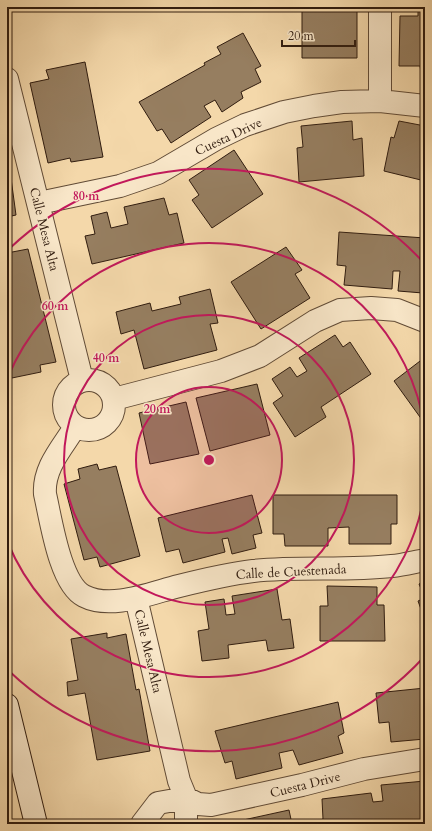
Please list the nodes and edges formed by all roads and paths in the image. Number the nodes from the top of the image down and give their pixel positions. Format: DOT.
graph roads {
  1 [pos="380,7"];
  2 [pos="7,81"];
  3 [pos="380,101"];
  4 [pos="425,106"];
  5 [pos="39,203"];
  6 [pos="425,321"];
  7 [pos="82,380"];
  8 [pos="114,399"];
  9 [pos="75,427"];
  10 [pos="425,560"];
  11 [pos="136,598"];
  12 [pos="7,705"];
  13 [pos="425,759"];
  14 [pos="186,798"];
  15 [pos="36,824"];
  16 [pos="142,824"];
  17 [pos="186,824"];
  1 -- 3 [label="street"];
  2 -- 5 [label="street, Calle Mesa Alta"];
  3 -- 4 [label="street, Cuesta Drive"];
  3 -- 5 [label="street, Cuesta Drive"];
  5 -- 7 [label="street, Calle Mesa Alta"];
  6 -- 8 [label="street"];
  7 -- 8 [label="street"];
  7 -- 9 [label="street"];
  8 -- 9 [label="street"];
  9 -- 11 [label="street, Calle Mesa Alta"];
  10 -- 11 [label="street, Calle de Cuestenada"];
  11 -- 14 [label="street, Calle Mesa Alta"];
  12 -- 15 [label="street"];
  13 -- 14 [label="street, Cuesta Drive"];
  14 -- 16 [label="street, Cuesta Drive"];
  14 -- 17 [label="street"];
}
